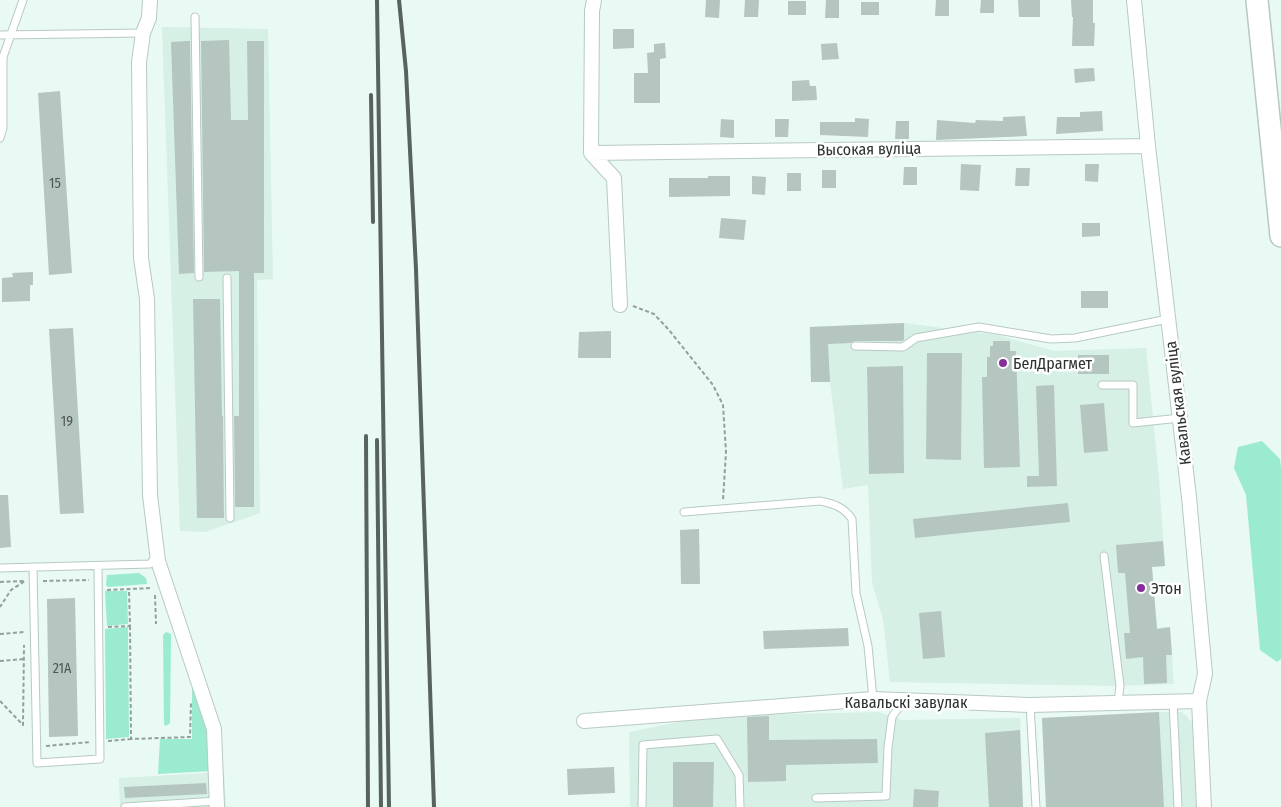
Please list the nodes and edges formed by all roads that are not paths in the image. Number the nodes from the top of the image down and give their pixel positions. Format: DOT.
graph roads {
  1 [pos="23,0"];
  2 [pos="150,0"];
  3 [pos="594,0"];
  4 [pos="1134,0"];
  5 [pos="1257,0"];
  6 [pos="195,17"];
  7 [pos="143,33"];
  8 [pos="10,35"];
  9 [pos="0,36"];
  10 [pos="2,128"];
  11 [pos="0,138"];
  12 [pos="1148,146"];
  13 [pos="591,153"];
  14 [pos="1281,236"];
  15 [pos="199,277"];
  16 [pos="227,278"];
  17 [pos="620,303"];
  18 [pos="1168,319"];
  19 [pos="855,346"];
  20 [pos="1102,385"];
  21 [pos="1180,418"];
  22 [pos="684,512"];
  23 [pos="230,518"];
  24 [pos="157,554"];
  25 [pos="1104,556"];
  26 [pos="98,566"];
  27 [pos="33,567"];
  28 [pos="0,568"];
  29 [pos="873,699"];
  30 [pos="904,700"];
  31 [pos="1173,701"];
  32 [pos="1199,701"];
  33 [pos="1118,702"];
  34 [pos="1030,705"];
  35 [pos="584,721"];
  36 [pos="816,798"];
  37 [pos="217,804"];
  38 [pos="124,807"];
  39 [pos="642,807"];
  40 [pos="740,807"];
  41 [pos="1036,807"];
  42 [pos="1178,807"];
  43 [pos="1204,807"];
  1 -- 8 [label="lane"];
  2 -- 7 [label="street"];
  3 -- 13 [label="street"];
  4 -- 12 [label="street, Кавальская вуліца"];
  5 -- 14 [label="main road"];
  6 -- 15 [label="lane"];
  7 -- 8 [label="lane"];
  7 -- 24 [label="street"];
  8 -- 9 [label="lane"];
  8 -- 10 [label="lane"];
  10 -- 11 [label="lane"];
  12 -- 13 [label="street, Высокая вуліца"];
  12 -- 18 [label="street, Кавальская вуліца"];
  13 -- 17 [label="street"];
  16 -- 23 [label="lane"];
  18 -- 19 [label="lane"];
  18 -- 21 [label="street, Кавальская вуліца"];
  20 -- 21 [label="lane"];
  21 -- 32 [label="street, Кавальская вуліца"];
  22 -- 29 [label="lane"];
  24 -- 26 [label="lane"];
  24 -- 37 [label="street"];
  25 -- 33 [label="lane"];
  26 -- 27 [label="lane"];
  26 -- 27 [label="lane"];
  27 -- 28 [label="lane"];
  29 -- 30 [label="street, Кавальскі завулак"];
  29 -- 35 [label="street, Кавальскі завулак"];
  30 -- 34 [label="street, Кавальскі завулак"];
  30 -- 36 [label="lane"];
  31 -- 32 [label="street, Кавальскі завулак"];
  31 -- 33 [label="street, Кавальскі завулак"];
  31 -- 42 [label="lane"];
  32 -- 43 [label="street, Кавальская вуліца"];
  33 -- 34 [label="street, Кавальскі завулак"];
  34 -- 41 [label="lane"];
  37 -- 38 [label="lane"];
  39 -- 40 [label="lane"];
}
